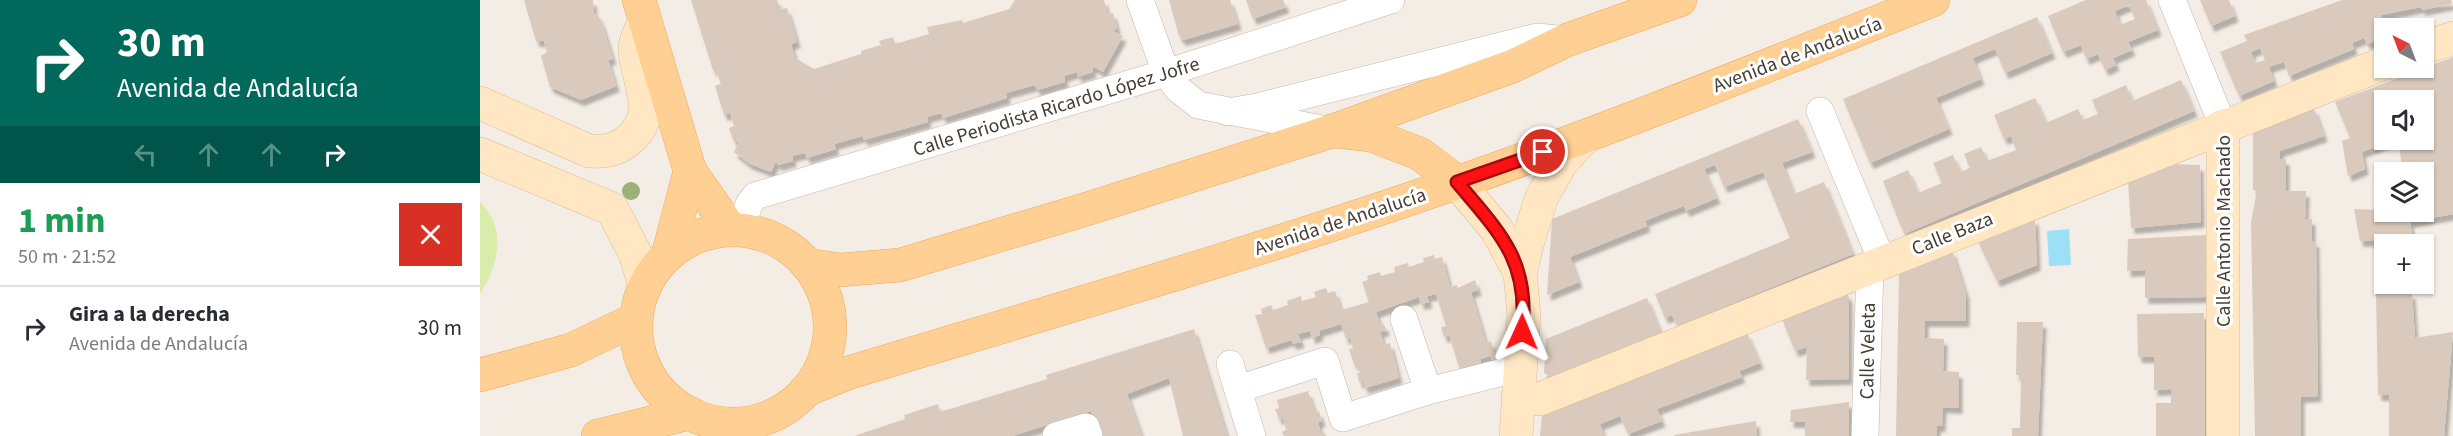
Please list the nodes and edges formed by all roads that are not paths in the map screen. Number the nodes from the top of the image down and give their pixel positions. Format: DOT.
graph roads {
  1 [pos="1140,0"];
  2 [pos="1391,0"];
  3 [pos="1680,0"];
  4 [pos="1933,0"];
  5 [pos="2172,0"];
  6 [pos="642,10"];
  7 [pos="2453,38"];
  8 [pos="1567,40"];
  9 [pos="2434,45"];
  10 [pos="2374,67"];
  11 [pos="1166,73"];
  12 [pos="480,103"];
  13 [pos="1228,111"];
  14 [pos="1821,111"];
  15 [pos="2223,126"];
  16 [pos="1332,131"];
  17 [pos="1586,136"];
  18 [pos="480,154"];
  19 [pos="690,171"];
  20 [pos="1457,182"];
  21 [pos="736,230"];
  22 [pos="668,255"];
  23 [pos="1876,264"];
  24 [pos="807,265"];
  25 [pos="1520,273"];
  26 [pos="645,286"];
  27 [pos="636,319"];
  28 [pos="1404,319"];
  29 [pos="480,375"];
  30 [pos="1519,383"];
  31 [pos="806,390"];
  32 [pos="1428,391"];
  33 [pos="690,413"];
  34 [pos="736,430"];
  35 [pos="598,436"];
  36 [pos="1056,436"];
  37 [pos="1089,436"];
  38 [pos="1252,436"];
  39 [pos="1516,436"];
  40 [pos="1865,436"];
  41 [pos="2223,436"];
  1 -- 11 [label="street"];
  2 -- 11 [label="street, Calle Periodista Ricardo López Jofre"];
  3 -- 8 [label="main road"];
  4 -- 17 [label="main road, Avenida de Andalucía"];
  5 -- 15 [label="street, Calle Antonio Machado"];
  6 -- 12 [label="street"];
  6 -- 19 [label="main road"];
  7 -- 9 [label="street"];
  8 -- 13 [label="street"];
  8 -- 16 [label="main road"];
  10 -- 15 [label="street, Calle Baza"];
  11 -- 13 [label="street"];
  11 -- 21 [label="street, Calle Periodista Ricardo López Jofre"];
  13 -- 16 [label="street"];
  14 -- 23 [label="street, Calle Veleta"];
  15 -- 23 [label="street, Calle Baza"];
  15 -- 41 [label="street, Calle Antonio Machado"];
  16 -- 20 [label="main road"];
  16 -- 24 [label="main road"];
  17 -- 20 [label="main road, Avenida de Andalucía"];
  17 -- 25 [label="street"];
  18 -- 26 [label="street"];
  19 -- 21 [label="main road"];
  19 -- 22 [label="main road"];
  20 -- 25 [label="street"];
  20 -- 31 [label="main road, Avenida de Andalucía"];
  21 -- 22 [label="main road"];
  21 -- 24 [label="main road"];
  22 -- 26 [label="main road"];
  23 -- 30 [label="street, Calle Baza"];
  23 -- 40 [label="street, Calle Veleta"];
  24 -- 31 [label="main road"];
  25 -- 30 [label="street"];
  26 -- 27 [label="main road"];
  27 -- 29 [label="main road"];
  27 -- 33 [label="main road"];
  28 -- 32 [label="street"];
  30 -- 32 [label="street"];
  30 -- 39 [label="street"];
  31 -- 34 [label="main road"];
  32 -- 38 [label="street"];
  33 -- 34 [label="main road"];
  33 -- 35 [label="main road"];
  36 -- 37 [label="street"];
}
